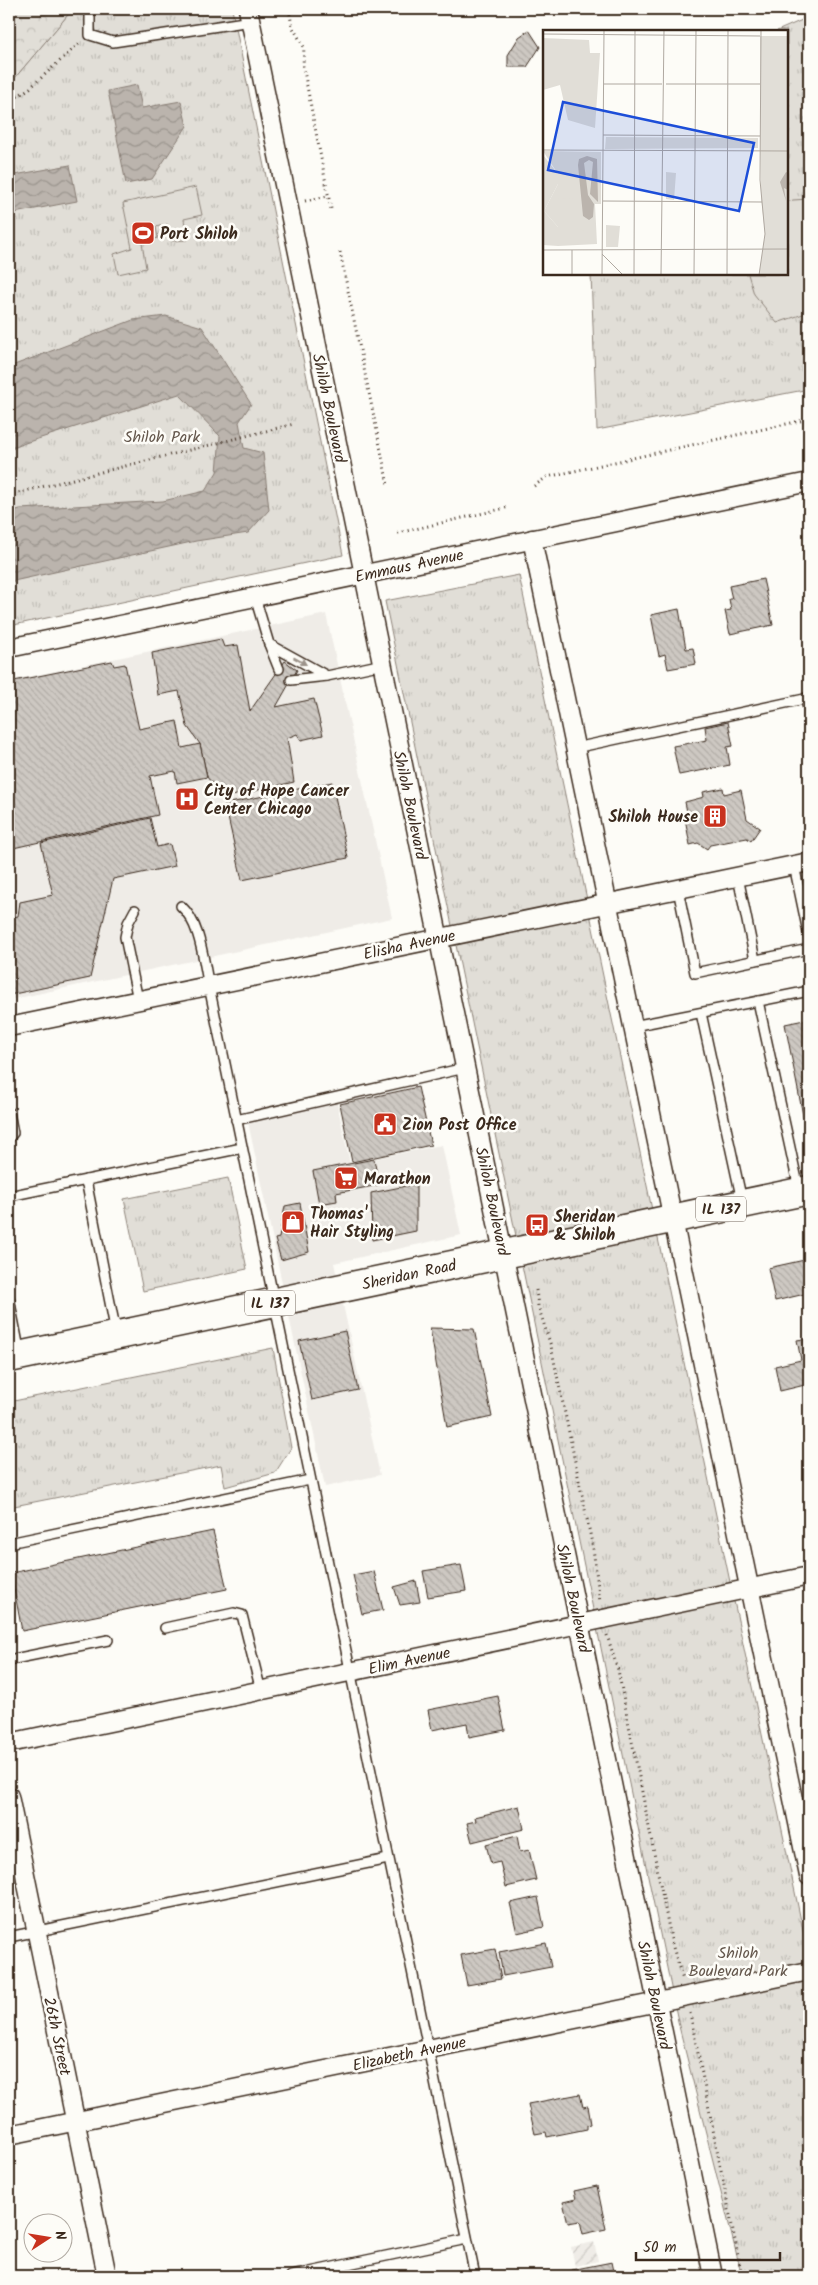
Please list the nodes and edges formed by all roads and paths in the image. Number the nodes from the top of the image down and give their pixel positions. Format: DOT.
graph roads {
  1 [pos="90,9"];
  2 [pos="289,9"];
  3 [pos="250,15"];
  4 [pos="90,35"];
  5 [pos="9,102"];
  6 [pos="328,196"];
  7 [pos="302,201"];
  8 [pos="331,209"];
  9 [pos="340,252"];
  10 [pos="809,419"];
  11 [pos="294,424"];
  12 [pos="809,482"];
  13 [pos="388,485"];
  14 [pos="534,486"];
  15 [pos="9,495"];
  16 [pos="510,507"];
  17 [pos="398,533"];
  18 [pos="532,540"];
  19 [pos="364,574"];
  20 [pos="255,597"];
  21 [pos="269,644"];
  22 [pos="9,648"];
  23 [pos="383,664"];
  24 [pos="279,669"];
  25 [pos="327,676"];
  26 [pos="291,680"];
  27 [pos="808,698"];
  28 [pos="809,714"];
  29 [pos="575,748"];
  30 [pos="802,864"];
  31 [pos="738,877"];
  32 [pos="678,889"];
  33 [pos="608,904"];
  34 [pos="181,906"];
  35 [pos="135,910"];
  36 [pos="809,937"];
  37 [pos="439,938"];
  38 [pos="809,949"];
  39 [pos="755,960"];
  40 [pos="209,986"];
  41 [pos="809,991"];
  42 [pos="138,1000"];
  43 [pos="758,1002"];
  44 [pos="701,1013"];
  45 [pos="633,1026"];
  46 [pos="9,1027"];
  47 [pos="465,1068"];
  48 [pos="9,1112"];
  49 [pos="236,1120"];
  50 [pos="9,1138"];
  51 [pos="242,1148"];
  52 [pos="86,1180"];
  53 [pos="805,1191"];
  54 [pos="9,1196"];
  55 [pos="743,1204"];
  56 [pos="673,1219"];
  57 [pos="504,1254"];
  58 [pos="536,1290"];
  59 [pos="9,1298"];
  60 [pos="274,1302"];
  61 [pos="116,1335"];
  62 [pos="14,1356"];
  63 [pos="310,1480"];
  64 [pos="9,1543"];
  65 [pos="809,1576"];
  66 [pos="750,1589"];
  67 [pos="604,1619"];
  68 [pos="579,1624"];
  69 [pos="165,1628"];
  70 [pos="108,1640"];
  71 [pos="9,1660"];
  72 [pos="350,1672"];
  73 [pos="261,1691"];
  74 [pos="9,1743"];
  75 [pos="9,1796"];
  76 [pos="388,1859"];
  77 [pos="809,1876"];
  78 [pos="36,1932"];
  79 [pos="9,1937"];
  80 [pos="809,1971"];
  81 [pos="687,1996"];
  82 [pos="657,2002"];
  83 [pos="427,2049"];
  84 [pos="76,2122"];
  85 [pos="9,2135"];
  86 [pos="467,2239"];
  87 [pos="107,2276"];
  88 [pos="291,2276"];
  89 [pos="474,2276"];
  90 [pos="713,2276"];
  91 [pos="742,2276"];
  1 -- 4 [label="lane"];
  2 -- 6 [label="path"];
  3 -- 4 [label="lane"];
  3 -- 19 [label="street, Shiloh Boulevard"];
  4 -- 5 [label="path"];
  6 -- 7 [label="path"];
  6 -- 8 [label="path"];
  9 -- 13 [label="path"];
  10 -- 14 [label="path"];
  11 -- 15 [label="path"];
  12 -- 18 [label="street, Emmaus Avenue"];
  16 -- 17 [label="path"];
  18 -- 19 [label="street, Emmaus Avenue"];
  18 -- 29 [label="street"];
  19 -- 20 [label="street, Emmaus Avenue"];
  19 -- 23 [label="street, Shiloh Boulevard"];
  20 -- 21 [label="lane"];
  20 -- 22 [label="street, Emmaus Avenue"];
  21 -- 24 [label="lane"];
  21 -- 25 [label="lane, one-way"];
  23 -- 25 [label="lane"];
  23 -- 37 [label="street, Shiloh Boulevard"];
  25 -- 26 [label="lane"];
  27 -- 28 [label="lane"];
  27 -- 29 [label="lane"];
  29 -- 33 [label="street"];
  30 -- 31 [label="street, Elisha Avenue"];
  30 -- 36 [label="lane"];
  31 -- 32 [label="street, Elisha Avenue"];
  31 -- 39 [label="lane"];
  32 -- 33 [label="street, Elisha Avenue"];
  32 -- 39 [label="lane"];
  33 -- 37 [label="street, Elisha Avenue"];
  33 -- 45 [label="street"];
  34 -- 40 [label="lane"];
  35 -- 42 [label="lane"];
  37 -- 40 [label="street, Elisha Avenue"];
  37 -- 47 [label="street, Shiloh Boulevard"];
  38 -- 39 [label="lane"];
  40 -- 42 [label="street, Elisha Avenue"];
  40 -- 49 [label="lane"];
  41 -- 43 [label="lane"];
  42 -- 46 [label="street, Elisha Avenue"];
  43 -- 44 [label="lane"];
  43 -- 53 [label="lane"];
  44 -- 45 [label="lane"];
  44 -- 55 [label="lane"];
  45 -- 56 [label="street"];
  47 -- 49 [label="lane"];
  47 -- 57 [label="street, Shiloh Boulevard"];
  48 -- 50 [label="lane"];
  49 -- 51 [label="lane"];
  51 -- 52 [label="lane"];
  51 -- 60 [label="lane"];
  52 -- 54 [label="lane"];
  52 -- 61 [label="lane"];
  53 -- 55 [label="main road, Sheridan Road / IL 137"];
  55 -- 56 [label="main road, Sheridan Road / IL 137"];
  56 -- 57 [label="main road, Sheridan Road / IL 137"];
  56 -- 66 [label="street"];
  57 -- 60 [label="main road, Sheridan Road / IL 137"];
  57 -- 68 [label="street, Shiloh Boulevard"];
  58 -- 67 [label="path"];
  59 -- 62 [label="lane"];
  60 -- 61 [label="main road, Sheridan Road / IL 137"];
  60 -- 63 [label="lane"];
  61 -- 62 [label="main road, Sheridan Road / IL 137"];
  63 -- 64 [label="lane"];
  63 -- 72 [label="lane"];
  65 -- 66 [label="street, Elim Avenue"];
  66 -- 67 [label="street, Elim Avenue"];
  66 -- 77 [label="street"];
  67 -- 68 [label="street, Elim Avenue"];
  67 -- 81 [label="path"];
  68 -- 72 [label="street, Elim Avenue"];
  68 -- 82 [label="street, Shiloh Boulevard"];
  69 -- 73 [label="lane"];
  70 -- 71 [label="lane"];
  72 -- 73 [label="street, Elim Avenue"];
  72 -- 76 [label="lane"];
  73 -- 74 [label="street, Elim Avenue"];
  75 -- 78 [label="street, 26th Street"];
  76 -- 78 [label="lane"];
  76 -- 83 [label="lane"];
  78 -- 79 [label="lane"];
  78 -- 84 [label="street, 26th Street"];
  80 -- 81 [label="street, Elizabeth Avenue"];
  81 -- 82 [label="street, Elizabeth Avenue"];
  81 -- 91 [label="path"];
  82 -- 83 [label="street, Elizabeth Avenue"];
  82 -- 90 [label="street, Shiloh Boulevard"];
  83 -- 84 [label="street, Elizabeth Avenue"];
  83 -- 86 [label="lane"];
  84 -- 85 [label="street, Elizabeth Avenue"];
  84 -- 87 [label="street, 26th Street"];
  86 -- 88 [label="lane"];
  86 -- 89 [label="lane"];
}
